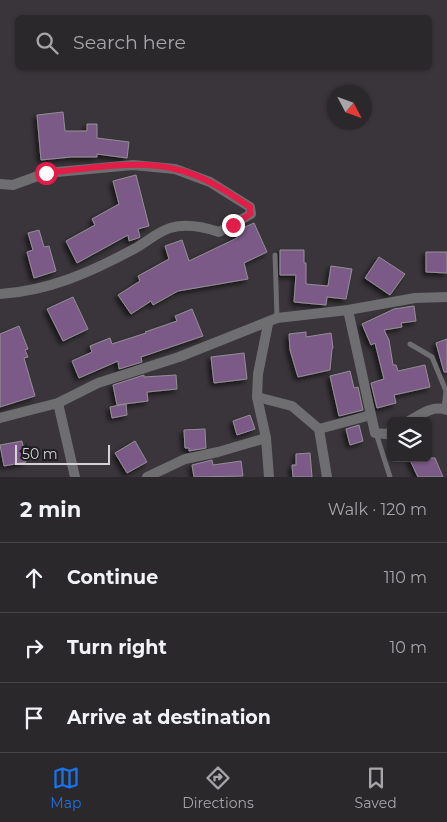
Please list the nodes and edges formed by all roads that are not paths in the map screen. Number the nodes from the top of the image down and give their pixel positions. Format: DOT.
graph roads {
  1 [pos="0,184"];
  2 [pos="275,255"];
  3 [pos="0,294"];
  4 [pos="447,297"];
  5 [pos="348,310"];
  6 [pos="277,318"];
  7 [pos="268,324"];
  8 [pos="410,344"];
  9 [pos="257,397"];
  10 [pos="58,403"];
  11 [pos="446,409"];
  12 [pos="371,415"];
  13 [pos="416,417"];
  14 [pos="0,418"];
  15 [pos="319,429"];
  16 [pos="375,433"];
  17 [pos="387,434"];
  18 [pos="266,438"];
  19 [pos="75,477"];
  20 [pos="147,477"];
  21 [pos="269,477"];
  22 [pos="328,477"];
  23 [pos="390,477"];
  1 -- 3 [label="street"];
  2 -- 6 [label="lane"];
  4 -- 5 [label="street"];
  5 -- 6 [label="street"];
  5 -- 12 [label="street"];
  6 -- 7 [label="street"];
  7 -- 9 [label="street"];
  7 -- 10 [label="street"];
  8 -- 11 [label="lane"];
  9 -- 15 [label="street"];
  9 -- 18 [label="street"];
  10 -- 14 [label="street"];
  10 -- 19 [label="street"];
  11 -- 13 [label="street"];
  12 -- 15 [label="street"];
  12 -- 16 [label="street"];
  15 -- 22 [label="street"];
  16 -- 17 [label="street"];
  16 -- 23 [label="lane"];
  18 -- 20 [label="street"];
  18 -- 21 [label="street"];
}
